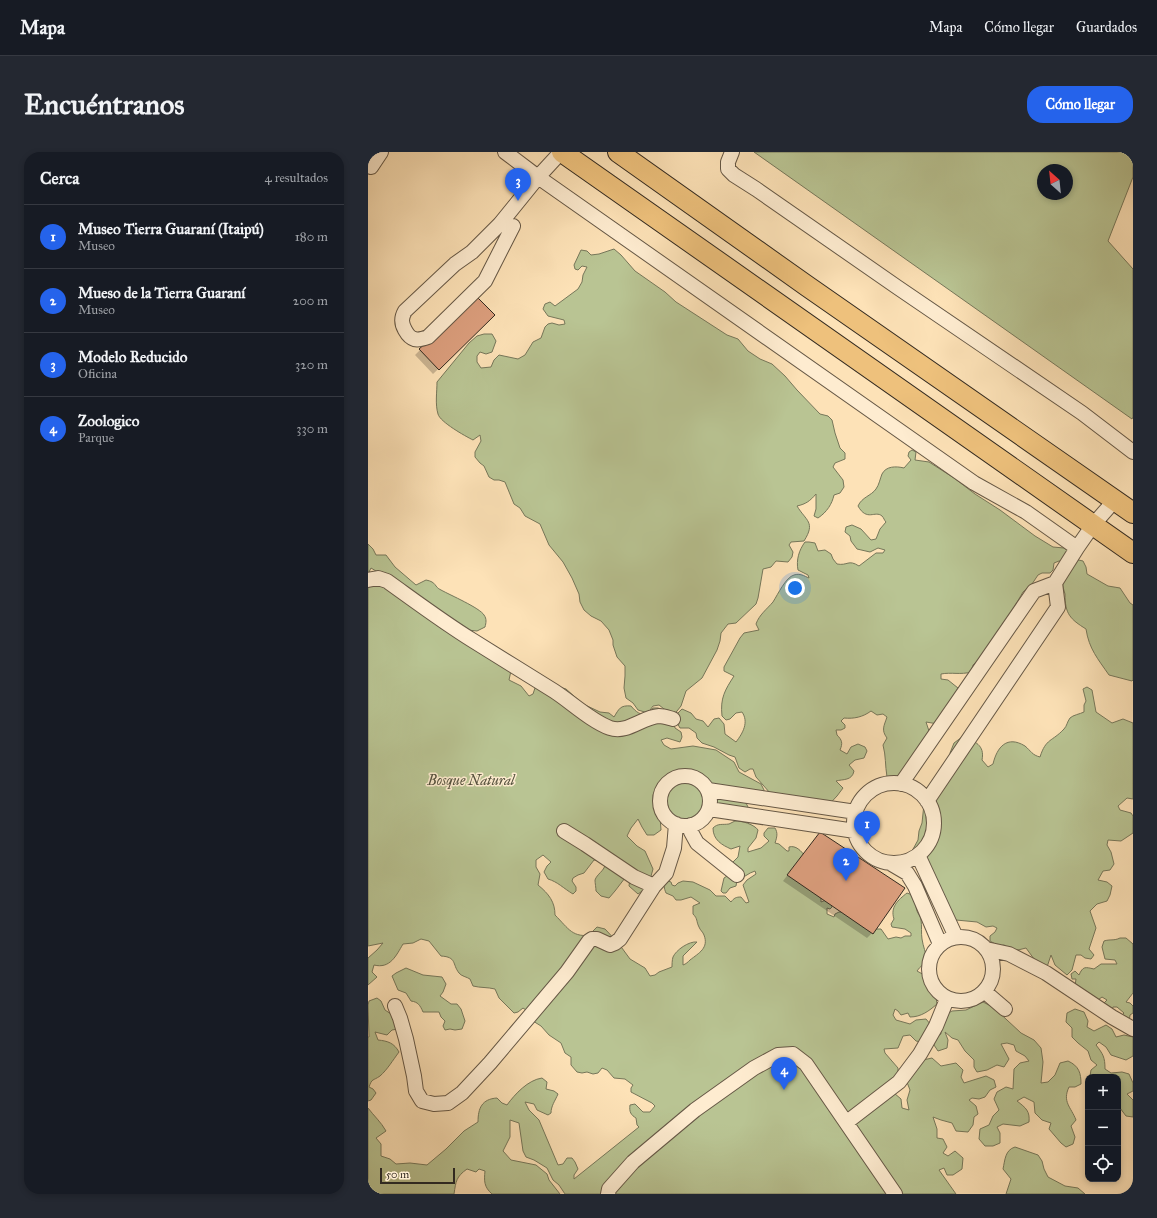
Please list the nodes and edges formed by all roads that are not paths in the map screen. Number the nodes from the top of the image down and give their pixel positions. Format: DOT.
graph roads {
  1 [pos="381,152"];
  2 [pos="505,152"];
  3 [pos="562,152"];
  4 [pos="618,152"];
  5 [pos="732,152"];
  6 [pos="371,168"];
  7 [pos="538,177"];
  8 [pos="513,226"];
  9 [pos="472,252"];
  10 [pos="492,268"];
  11 [pos="1133,452"];
  12 [pos="1115,500"];
  13 [pos="1133,513"];
  14 [pos="1093,525"];
  15 [pos="1077,548"];
  16 [pos="1133,553"];
  17 [pos="368,580"];
  18 [pos="1055,583"];
  19 [pos="673,720"];
  20 [pos="901,784"];
  21 [pos="708,790"];
  22 [pos="927,800"];
  23 [pos="709,809"];
  24 [pos="856,812"];
  25 [pos="676,824"];
  26 [pos="691,825"];
  27 [pos="564,831"];
  28 [pos="855,831"];
  29 [pos="918,855"];
  30 [pos="890,863"];
  31 [pos="737,875"];
  32 [pos="654,886"];
  33 [pos="956,937"];
  34 [pos="940,944"];
  35 [pos="986,949"];
  36 [pos="984,991"];
  37 [pos="947,999"];
  38 [pos="395,1006"];
  39 [pos="1005,1009"];
  40 [pos="1133,1029"];
  41 [pos="847,1122"];
  42 [pos="605,1192"];
  43 [pos="895,1194"];
  1 -- 6 [label="lane"];
  2 -- 7 [label="lane"];
  3 -- 7 [label="lane"];
  3 -- 14 [label="highway"];
  4 -- 12 [label="highway"];
  5 -- 11 [label="lane"];
  7 -- 9 [label="lane"];
  7 -- 15 [label="lane"];
  8 -- 10 [label="lane"];
  9 -- 10 [label="lane"];
  9 -- 10 [label="lane"];
  12 -- 13 [label="highway"];
  12 -- 14 [label="lane"];
  14 -- 15 [label="lane"];
  14 -- 16 [label="highway"];
  15 -- 18 [label="lane"];
  17 -- 19 [label="lane"];
  18 -- 20 [label="lane"];
  18 -- 22 [label="lane"];
  20 -- 22 [label="lane"];
  20 -- 24 [label="lane"];
  21 -- 23 [label="lane"];
  21 -- 24 [label="lane"];
  21 -- 25 [label="lane"];
  22 -- 29 [label="lane"];
  23 -- 26 [label="lane"];
  23 -- 28 [label="lane"];
  24 -- 28 [label="lane"];
  25 -- 26 [label="lane"];
  25 -- 32 [label="lane"];
  26 -- 31 [label="lane"];
  27 -- 32 [label="lane"];
  28 -- 30 [label="lane"];
  29 -- 30 [label="lane"];
  29 -- 33 [label="lane"];
  30 -- 34 [label="lane"];
  32 -- 38 [label="lane"];
  33 -- 34 [label="lane"];
  33 -- 35 [label="lane"];
  34 -- 37 [label="lane"];
  35 -- 36 [label="lane"];
  35 -- 40 [label="lane"];
  36 -- 37 [label="lane"];
  36 -- 39 [label="lane"];
  37 -- 41 [label="lane"];
  41 -- 42 [label="lane"];
  41 -- 43 [label="lane"];
}
